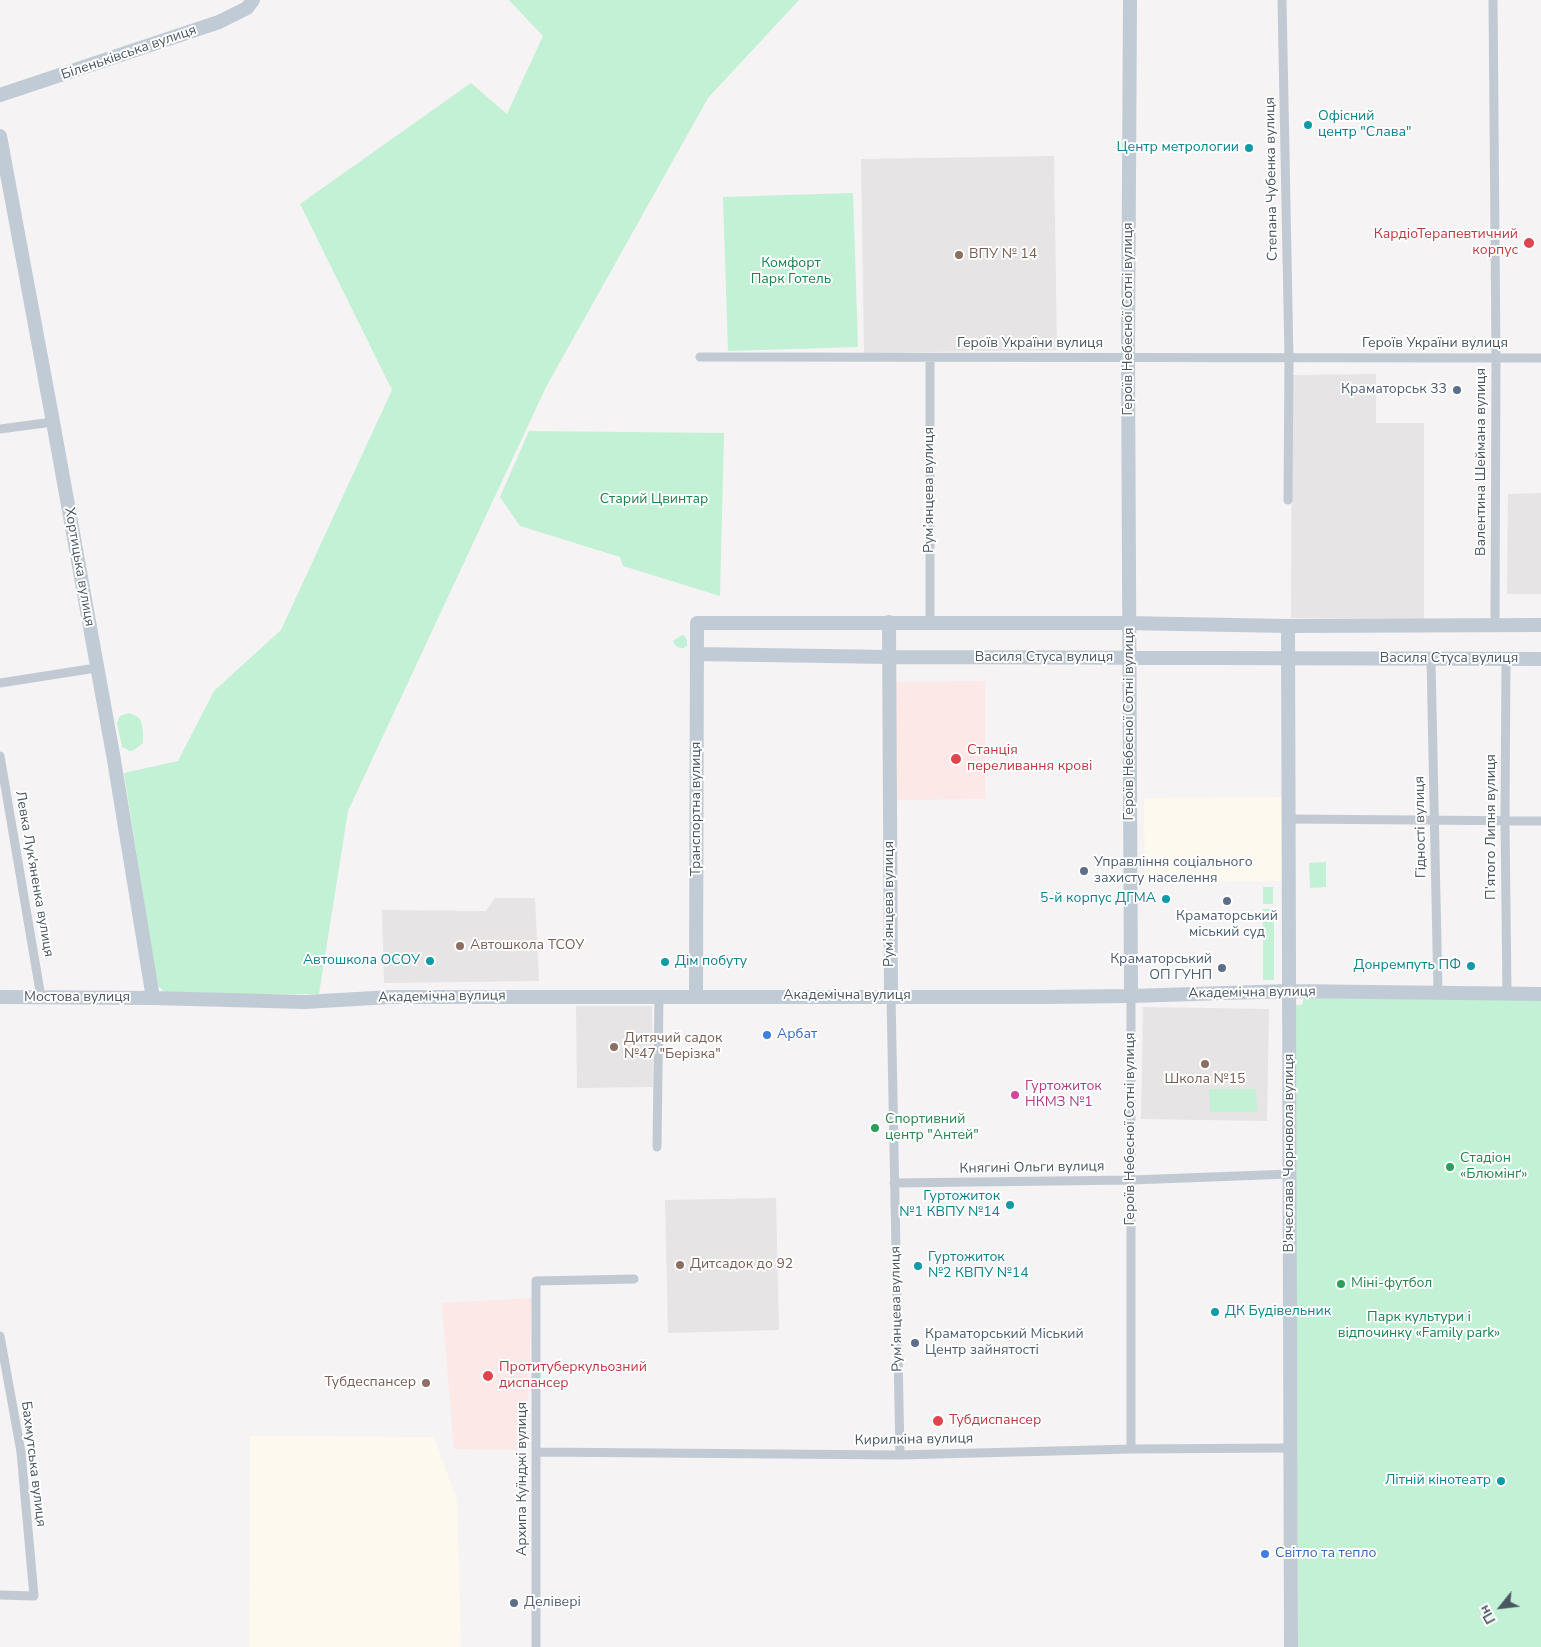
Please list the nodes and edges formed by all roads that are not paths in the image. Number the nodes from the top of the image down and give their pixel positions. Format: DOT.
graph roads {
  1 [pos="254,0"];
  2 [pos="1130,0"];
  3 [pos="1282,0"];
  4 [pos="1493,0"];
  5 [pos="0,95"];
  6 [pos="0,136"];
  7 [pos="700,358"];
  8 [pos="930,358"];
  9 [pos="1128,358"];
  10 [pos="1289,358"];
  11 [pos="1496,358"];
  12 [pos="1541,358"];
  13 [pos="54,422"];
  14 [pos="0,429"];
  15 [pos="1288,500"];
  16 [pos="889,622"];
  17 [pos="930,622"];
  18 [pos="1129,623"];
  19 [pos="1496,625"];
  20 [pos="1541,625"];
  21 [pos="1288,626"];
  22 [pos="697,654"];
  23 [pos="889,657"];
  24 [pos="1129,658"];
  25 [pos="1288,659"];
  26 [pos="1431,659"];
  27 [pos="1506,659"];
  28 [pos="1541,659"];
  29 [pos="96,668"];
  30 [pos="0,683"];
  31 [pos="0,756"];
  32 [pos="1289,819"];
  33 [pos="1434,820"];
  34 [pos="1505,820"];
  35 [pos="1541,821"];
  36 [pos="1289,991"];
  37 [pos="1438,994"];
  38 [pos="1507,994"];
  39 [pos="1541,994"];
  40 [pos="659,996"];
  41 [pos="696,996"];
  42 [pos="891,996"];
  43 [pos="1131,996"];
  44 [pos="0,997"];
  45 [pos="41,997"];
  46 [pos="154,998"];
  47 [pos="657,1147"];
  48 [pos="1290,1174"];
  49 [pos="1132,1180"];
  50 [pos="894,1184"];
  51 [pos="634,1279"];
  52 [pos="0,1336"];
  53 [pos="1131,1448"];
  54 [pos="1290,1448"];
  55 [pos="537,1452"];
  56 [pos="900,1455"];
  57 [pos="0,1595"];
  58 [pos="536,1647"];
  59 [pos="1291,1647"];
  1 -- 5 [label="street, Біленьківська вулиця"];
  2 -- 9 [label="street, Героїв Небесної Сотні вулиця"];
  3 -- 10 [label="street, Степана Чубенка вулиця"];
  4 -- 11 [label="street, Валентина Шеймана вулиця"];
  6 -- 13 [label="street, Хортицька вулиця"];
  7 -- 8 [label="street, Героїв України вулиця"];
  8 -- 9 [label="street, Героїв України вулиця"];
  8 -- 17 [label="street, Рум’янцева вулиця"];
  9 -- 10 [label="street, Героїв України вулиця"];
  9 -- 18 [label="street, Героїв Небесної Сотні вулиця"];
  10 -- 11 [label="street, Героїв України вулиця"];
  10 -- 15 [label="street"];
  11 -- 12 [label="street, Героїв України вулиця"];
  11 -- 19 [label="street, Валентина Шеймана вулиця"];
  13 -- 14 [label="street"];
  13 -- 29 [label="street, Хортицька вулиця"];
  16 -- 17 [label="street"];
  16 -- 22 [label="street, Транспортна вулиця"];
  16 -- 23 [label="street, Рум’янцева вулиця"];
  17 -- 18 [label="street"];
  18 -- 21 [label="street"];
  18 -- 24 [label="street, Героїв Небесної Сотні вулиця"];
  19 -- 20 [label="street"];
  19 -- 21 [label="street"];
  21 -- 25 [label="street, В'ячеслава Чорновола вулиця"];
  22 -- 23 [label="street, Василя Стуса вулиця"];
  22 -- 41 [label="street, Транспортна вулиця"];
  23 -- 24 [label="street, Василя Стуса вулиця"];
  23 -- 42 [label="street, Рум’янцева вулиця"];
  24 -- 25 [label="street, Василя Стуса вулиця"];
  24 -- 43 [label="street, Героїв Небесної Сотні вулиця"];
  25 -- 26 [label="street, Василя Стуса вулиця"];
  25 -- 32 [label="street, В'ячеслава Чорновола вулиця"];
  26 -- 27 [label="street, Василя Стуса вулиця"];
  26 -- 33 [label="street, Гідності вулиця"];
  27 -- 28 [label="street, Василя Стуса вулиця"];
  27 -- 34 [label="street, П’ятого Липня вулиця"];
  29 -- 30 [label="street"];
  29 -- 46 [label="street, Хортицька вулиця"];
  31 -- 45 [label="street, Левка Лук'яненка вулиця"];
  32 -- 33 [label="street"];
  32 -- 36 [label="street, В'ячеслава Чорновола вулиця"];
  33 -- 34 [label="street"];
  33 -- 37 [label="street, Гідності вулиця"];
  34 -- 35 [label="street"];
  34 -- 38 [label="street, П’ятого Липня вулиця"];
  36 -- 37 [label="street, Академічна вулиця"];
  36 -- 43 [label="street, Академічна вулиця"];
  36 -- 48 [label="street, В'ячеслава Чорновола вулиця"];
  37 -- 38 [label="street, Академічна вулиця"];
  38 -- 39 [label="street, Академічна вулиця"];
  40 -- 41 [label="street, Академічна вулиця"];
  40 -- 46 [label="street, Академічна вулиця"];
  40 -- 47 [label="street"];
  41 -- 42 [label="street, Академічна вулиця"];
  42 -- 43 [label="street, Академічна вулиця"];
  42 -- 50 [label="street, Рум’янцева вулиця"];
  43 -- 49 [label="street, Героїв Небесної Сотні вулиця"];
  44 -- 45 [label="street, Мостова вулиця"];
  45 -- 46 [label="street, Мостова вулиця"];
  48 -- 49 [label="street, Княгині Ольги вулиця"];
  48 -- 54 [label="street, В'ячеслава Чорновола вулиця"];
  49 -- 50 [label="street, Княгині Ольги вулиця"];
  49 -- 53 [label="street, Героїв Небесної Сотні вулиця"];
  50 -- 56 [label="street, Рум’янцева вулиця"];
  51 -- 55 [label="street, Архипа Куїнджі вулиця"];
  52 -- 57 [label="street, Бахмутська вулиця"];
  53 -- 54 [label="street, Кирилкіна вулиця"];
  53 -- 56 [label="street, Кирилкіна вулиця"];
  54 -- 59 [label="street, В'ячеслава Чорновола вулиця"];
  55 -- 56 [label="street, Кирилкіна вулиця"];
  55 -- 58 [label="street, Архипа Куїнджі вулиця"];
}
